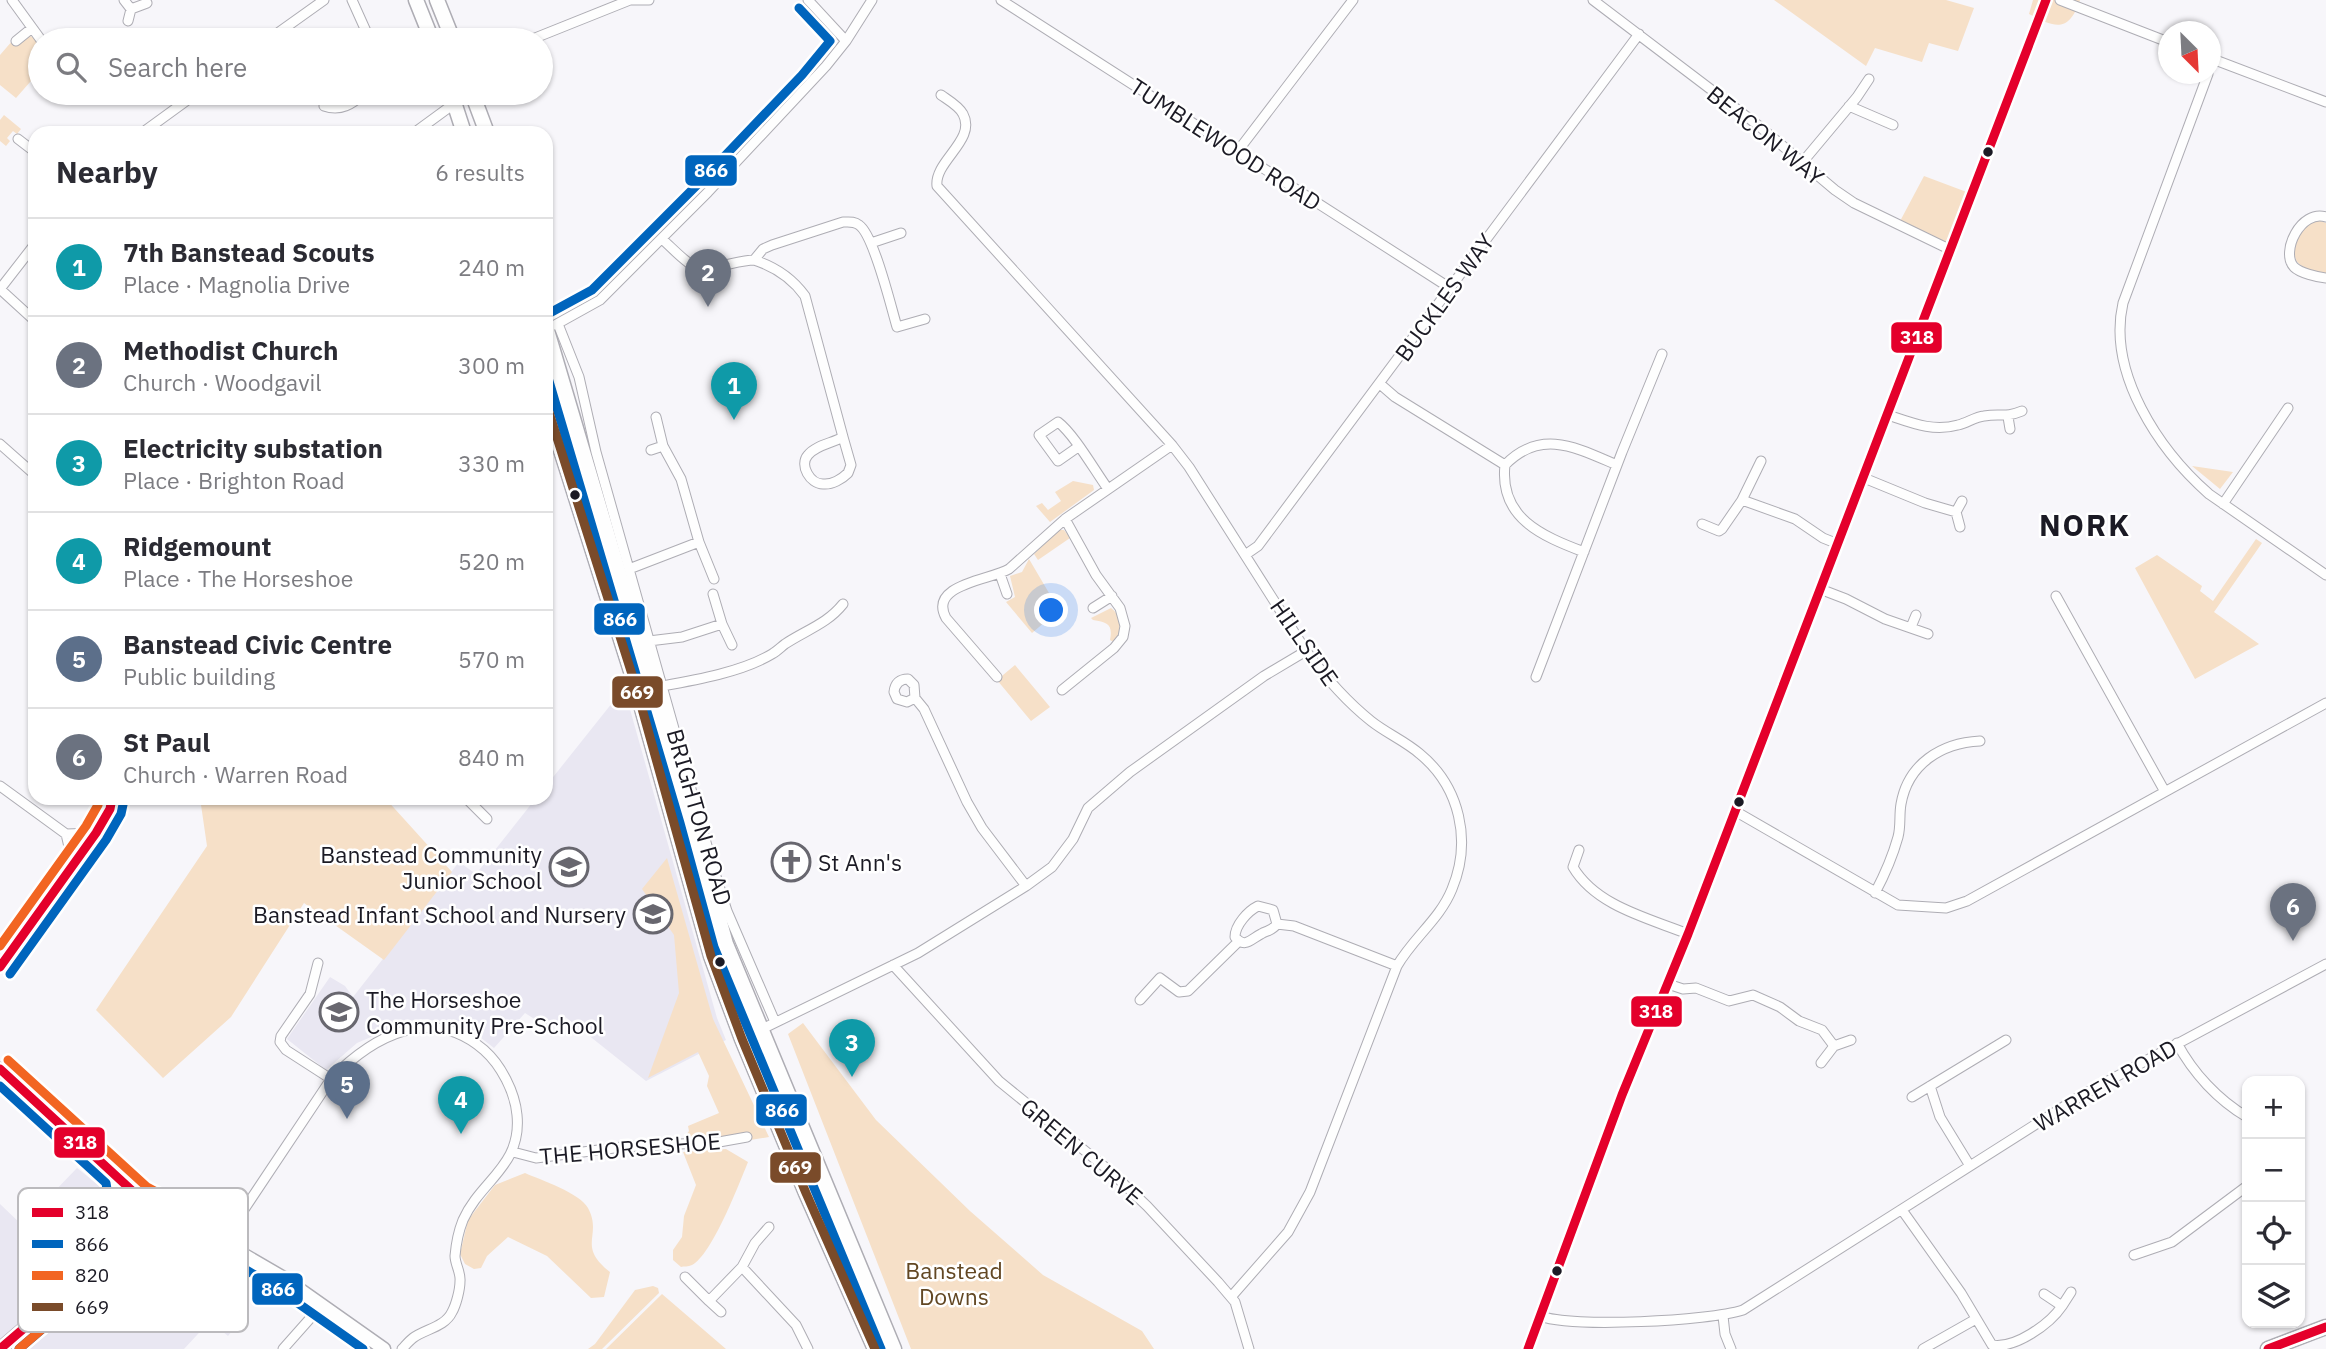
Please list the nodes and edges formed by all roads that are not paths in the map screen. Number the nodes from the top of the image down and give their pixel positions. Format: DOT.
graph roads {
  1 [pos="12,0"];
  2 [pos="124,0"];
  3 [pos="324,0"];
  4 [pos="352,0"];
  5 [pos="416,0"];
  6 [pos="437,0"];
  7 [pos="649,0"];
  8 [pos="808,0"];
  9 [pos="872,0"];
  10 [pos="1001,0"];
  11 [pos="1353,0"];
  12 [pos="1593,0"];
  13 [pos="2046,0"];
  14 [pos="2060,0"];
  15 [pos="147,3"];
  16 [pos="131,9"];
  17 [pos="128,21"];
  18 [pos="32,28"];
  19 [pos="285,28"];
  20 [pos="365,28"];
  21 [pos="427,28"];
  22 [pos="448,28"];
  23 [pos="28,31"];
  24 [pos="553,31"];
  25 [pos="1639,34"];
  26 [pos="2158,38"];
  27 [pos="16,41"];
  28 [pos="846,41"];
  29 [pos="2221,65"];
  30 [pos="1869,79"];
  31 [pos="2204,84"];
  32 [pos="941,95"];
  33 [pos="2326,102"];
  34 [pos="180,105"];
  35 [pos="347,105"];
  36 [pos="445,105"];
  37 [pos="455,105"];
  38 [pos="476,105"];
  39 [pos="324,106"];
  40 [pos="1849,106"];
  41 [pos="1893,125"];
  42 [pos="152,126"];
  43 [pos="422,126"];
  44 [pos="462,126"];
  45 [pos="484,126"];
  46 [pos="19,139"];
  47 [pos="28,146"];
  48 [pos="1237,152"];
  49 [pos="1801,164"];
  50 [pos="2326,217"];
  51 [pos="901,233"];
  52 [pos="662,239"];
  53 [pos="871,243"];
  54 [pos="1951,250"];
  55 [pos="28,253"];
  56 [pos="754,260"];
  57 [pos="2326,278"];
  58 [pos="1450,288"];
  59 [pos="0,289"];
  60 [pos="28,315"];
  61 [pos="925,319"];
  62 [pos="553,324"];
  63 [pos="553,331"];
  64 [pos="553,336"];
  65 [pos="1662,354"];
  66 [pos="1380,384"];
  67 [pos="2288,408"];
  68 [pos="2022,411"];
  69 [pos="1888,415"];
  70 [pos="656,417"];
  71 [pos="2008,417"];
  72 [pos="553,425"];
  73 [pos="2010,429"];
  74 [pos="843,437"];
  75 [pos="0,444"];
  76 [pos="1172,445"];
  77 [pos="663,446"];
  78 [pos="1078,447"];
  79 [pos="651,450"];
  80 [pos="1761,461"];
  81 [pos="1505,465"];
  82 [pos="1617,465"];
  83 [pos="28,469"];
  84 [pos="1864,478"];
  85 [pos="1108,489"];
  86 [pos="1742,500"];
  87 [pos="1962,501"];
  88 [pos="2223,504"];
  89 [pos="1956,512"];
  90 [pos="1065,519"];
  91 [pos="1702,524"];
  92 [pos="1960,527"];
  93 [pos="699,542"];
  94 [pos="1838,544"];
  95 [pos="1584,552"];
  96 [pos="1245,555"];
  97 [pos="629,569"];
  98 [pos="1000,574"];
  99 [pos="2326,575"];
  100 [pos="714,579"];
  101 [pos="1820,589"];
  102 [pos="713,594"];
  103 [pos="1007,594"];
  104 [pos="1112,596"];
  105 [pos="2056,596"];
  106 [pos="843,604"];
  107 [pos="1093,608"];
  108 [pos="1916,615"];
  109 [pos="722,624"];
  110 [pos="1911,627"];
  111 [pos="1928,634"];
  112 [pos="649,641"];
  113 [pos="732,645"];
  114 [pos="1306,651"];
  115 [pos="997,677"];
  116 [pos="1536,677"];
  117 [pos="662,686"];
  118 [pos="1062,690"];
  119 [pos="915,698"];
  120 [pos="2326,703"];
  121 [pos="1981,741"];
  122 [pos="0,786"];
  123 [pos="2164,790"];
  124 [pos="111,805"];
  125 [pos="473,805"];
  126 [pos="1735,811"];
  127 [pos="487,819"];
  128 [pos="96,833"];
  129 [pos="66,834"];
  130 [pos="1579,850"];
  131 [pos="73,864"];
  132 [pos="1026,886"];
  133 [pos="1875,893"];
  134 [pos="1277,924"];
  135 [pos="1688,934"];
  136 [pos="1239,942"];
  137 [pos="318,963"];
  138 [pos="2326,964"];
  139 [pos="893,965"];
  140 [pos="1397,966"];
  141 [pos="0,967"];
  142 [pos="1668,984"];
  143 [pos="1140,1000"];
  144 [pos="775,1022"];
  145 [pos="760,1030"];
  146 [pos="1851,1040"];
  147 [pos="2006,1040"];
  148 [pos="2177,1043"];
  149 [pos="1833,1046"];
  150 [pos="1821,1063"];
  151 [pos="0,1069"];
  152 [pos="331,1079"];
  153 [pos="1930,1086"];
  154 [pos="1912,1097"];
  155 [pos="2242,1114"];
  156 [pos="747,1137"];
  157 [pos="513,1152"];
  158 [pos="1970,1166"];
  159 [pos="117,1177"];
  160 [pos="120,1188"];
  161 [pos="129,1188"];
  162 [pos="2242,1190"];
  163 [pos="248,1204"];
  164 [pos="1902,1210"];
  165 [pos="769,1227"];
  166 [pos="2134,1255"];
  167 [pos="248,1256"];
  168 [pos="742,1266"];
  169 [pos="685,1277"];
  170 [pos="2071,1292"];
  171 [pos="2044,1294"];
  172 [pos="1231,1297"];
  173 [pos="709,1301"];
  174 [pos="322,1305"];
  175 [pos="2062,1306"];
  176 [pos="721,1312"];
  177 [pos="1723,1315"];
  178 [pos="1540,1316"];
  179 [pos="1976,1319"];
  180 [pos="2326,1327"];
  181 [pos="20,1332"];
  182 [pos="2286,1345"];
  183 [pos="0,1349"];
  184 [pos="283,1349"];
  185 [pos="384,1349"];
  186 [pos="402,1349"];
  187 [pos="808,1349"];
  188 [pos="876,1349"];
  189 [pos="894,1349"];
  190 [pos="1249,1349"];
  191 [pos="1528,1349"];
  192 [pos="1731,1349"];
  193 [pos="1923,1349"];
  194 [pos="2268,1349"];
  1 -- 18 [label="street"];
  2 -- 16 [label="street"];
  3 -- 19 [label="street"];
  4 -- 20 [label="street"];
  5 -- 21 [label="main road"];
  6 -- 22 [label="main road"];
  7 -- 24 [label="street"];
  8 -- 28 [label="street"];
  9 -- 28 [label="street"];
  10 -- 48 [label="street, TUMBLEWOOD ROAD"];
  11 -- 48 [label="street"];
  12 -- 25 [label="street, BEACON WAY"];
  13 -- 54 [label="street"];
  14 -- 26 [label="street"];
  15 -- 16 [label="street"];
  16 -- 17 [label="street"];
  23 -- 27 [label="street"];
  25 -- 49 [label="street, BEACON WAY"];
  25 -- 58 [label="street, BUCKLES WAY"];
  28 -- 52 [label="street"];
  29 -- 33 [label="street"];
  30 -- 40 [label="street"];
  31 -- 88 [label="street"];
  32 -- 76 [label="street, HILLSIDE"];
  34 -- 42 [label="street"];
  35 -- 39 [label="street"];
  36 -- 43 [label="street"];
  37 -- 44 [label="main road"];
  38 -- 45 [label="main road"];
  40 -- 41 [label="street"];
  40 -- 49 [label="street"];
  46 -- 47 [label="street"];
  48 -- 58 [label="street, TUMBLEWOOD ROAD"];
  49 -- 54 [label="street, BEACON WAY"];
  50 -- 57 [label="street"];
  51 -- 53 [label="street"];
  52 -- 56 [label="street"];
  52 -- 62 [label="street"];
  53 -- 56 [label="street"];
  53 -- 61 [label="street"];
  54 -- 69 [label="street"];
  55 -- 59 [label="street"];
  56 -- 74 [label="street"];
  58 -- 66 [label="street, BUCKLES WAY"];
  59 -- 60 [label="street"];
  63 -- 97 [label="street, BRIGHTON ROAD"];
  64 -- 145 [label="main road, BRIGHTON ROAD"];
  65 -- 82 [label="street"];
  66 -- 81 [label="street"];
  66 -- 96 [label="street, BUCKLES WAY"];
  67 -- 88 [label="street"];
  68 -- 71 [label="street"];
  69 -- 71 [label="street"];
  69 -- 84 [label="street"];
  70 -- 77 [label="street"];
  71 -- 73 [label="street"];
  72 -- 188 [label="main road, BRIGHTON ROAD"];
  74 -- 74 [label="street"];
  75 -- 83 [label="street"];
  76 -- 85 [label="street"];
  76 -- 96 [label="street, HILLSIDE"];
  77 -- 79 [label="street"];
  77 -- 93 [label="street"];
  78 -- 78 [label="street"];
  78 -- 85 [label="street"];
  80 -- 86 [label="street"];
  81 -- 82 [label="street"];
  81 -- 95 [label="street"];
  82 -- 95 [label="street"];
  84 -- 89 [label="street"];
  84 -- 94 [label="street"];
  85 -- 90 [label="street"];
  86 -- 91 [label="street"];
  86 -- 94 [label="street"];
  87 -- 89 [label="street"];
  88 -- 99 [label="street"];
  89 -- 92 [label="street"];
  90 -- 98 [label="street"];
  90 -- 104 [label="street"];
  93 -- 97 [label="street"];
  93 -- 100 [label="street"];
  94 -- 101 [label="street"];
  95 -- 116 [label="street"];
  96 -- 114 [label="street, HILLSIDE"];
  97 -- 112 [label="street, BRIGHTON ROAD"];
  98 -- 103 [label="street"];
  98 -- 115 [label="street"];
  101 -- 110 [label="street"];
  101 -- 126 [label="street"];
  102 -- 109 [label="street"];
  104 -- 107 [label="street"];
  104 -- 118 [label="street"];
  105 -- 123 [label="street"];
  106 -- 117 [label="street"];
  108 -- 110 [label="street"];
  109 -- 112 [label="street"];
  109 -- 113 [label="street"];
  110 -- 111 [label="street"];
  112 -- 117 [label="street, BRIGHTON ROAD"];
  114 -- 132 [label="street"];
  114 -- 140 [label="street, HILLSIDE"];
  117 -- 144 [label="street, BRIGHTON ROAD"];
  119 -- 132 [label="street"];
  120 -- 123 [label="street"];
  121 -- 133 [label="street"];
  122 -- 129 [label="street"];
  123 -- 133 [label="street"];
  124 -- 128 [label="street"];
  125 -- 127 [label="street"];
  126 -- 133 [label="street"];
  126 -- 135 [label="street"];
  128 -- 129 [label="street"];
  128 -- 131 [label="street"];
  129 -- 131 [label="street"];
  130 -- 135 [label="street"];
  131 -- 141 [label="street"];
  132 -- 139 [label="street"];
  134 -- 136 [label="street"];
  134 -- 136 [label="street"];
  134 -- 140 [label="street"];
  135 -- 142 [label="street"];
  136 -- 143 [label="street"];
  137 -- 152 [label="street"];
  138 -- 148 [label="street, WARREN ROAD"];
  139 -- 144 [label="street"];
  139 -- 172 [label="street, GREEN CURVE"];
  140 -- 172 [label="street, HILLSIDE"];
  142 -- 149 [label="street"];
  142 -- 178 [label="street"];
  144 -- 145 [label="street"];
  145 -- 189 [label="main road, BRIGHTON ROAD"];
  146 -- 149 [label="street"];
  147 -- 153 [label="street"];
  148 -- 155 [label="street"];
  148 -- 158 [label="street, WARREN ROAD"];
  149 -- 150 [label="street"];
  151 -- 159 [label="main road"];
  152 -- 157 [label="street, THE HORSESHOE"];
  152 -- 163 [label="street, THE HORSESHOE"];
  153 -- 154 [label="street"];
  153 -- 158 [label="street"];
  156 -- 157 [label="street, THE HORSESHOE"];
  157 -- 186 [label="street, THE HORSESHOE"];
  158 -- 164 [label="street, WARREN ROAD"];
  159 -- 160 [label="main road"];
  159 -- 161 [label="main road"];
  162 -- 166 [label="street"];
  164 -- 177 [label="street, WARREN ROAD"];
  164 -- 179 [label="street"];
  165 -- 168 [label="street"];
  167 -- 174 [label="main road"];
  168 -- 173 [label="street"];
  168 -- 187 [label="street"];
  169 -- 173 [label="street"];
  170 -- 175 [label="street"];
  171 -- 175 [label="street"];
  172 -- 190 [label="street, GREEN CURVE"];
  173 -- 176 [label="street"];
  174 -- 184 [label="street"];
  174 -- 185 [label="main road"];
  175 -- 179 [label="street"];
  177 -- 178 [label="street, WARREN ROAD"];
  177 -- 192 [label="street"];
  178 -- 191 [label="street"];
  179 -- 193 [label="street"];
  180 -- 182 [label="main road"];
  181 -- 183 [label="main road"];
  182 -- 194 [label="main road"];
}
